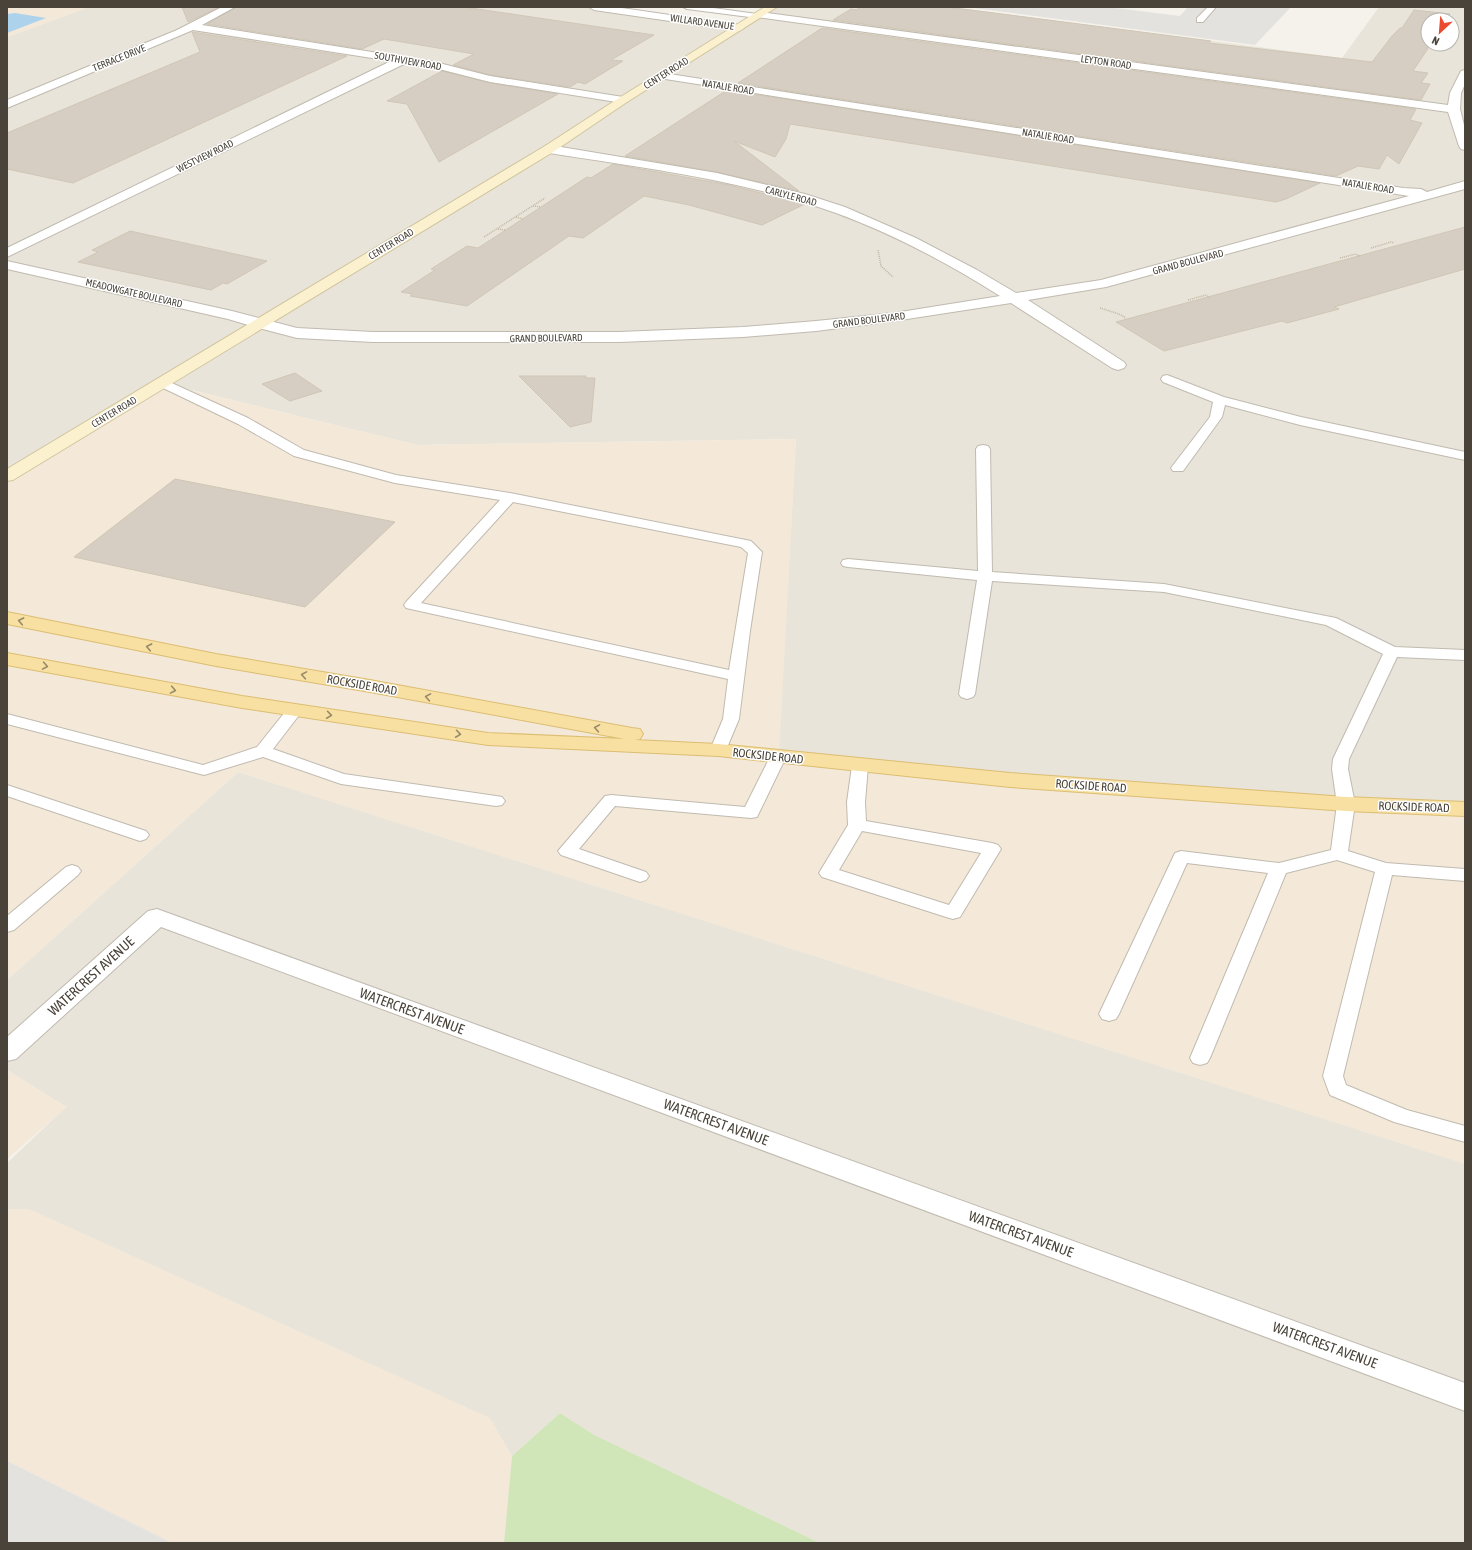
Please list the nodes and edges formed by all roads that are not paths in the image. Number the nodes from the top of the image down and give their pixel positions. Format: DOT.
graph roads {
  1 [pos="230,7"];
  2 [pos="594,7"];
  3 [pos="690,7"];
  4 [pos="772,7"];
  5 [pos="1212,7"];
  6 [pos="759,15"];
  7 [pos="1200,20"];
  8 [pos="192,27"];
  9 [pos="739,28"];
  10 [pos="403,60"];
  11 [pos="1465,73"];
  12 [pos="663,76"];
  13 [pos="622,100"];
  14 [pos="7,104"];
  15 [pos="1453,109"];
  16 [pos="1465,146"];
  17 [pos="549,149"];
  18 [pos="1465,185"];
  19 [pos="1434,194"];
  20 [pos="7,253"];
  21 [pos="7,265"];
  22 [pos="1015,298"];
  23 [pos="260,324"];
  24 [pos="1118,365"];
  25 [pos="1167,379"];
  26 [pos="163,383"];
  27 [pos="1220,400"];
  28 [pos="983,449"];
  29 [pos="1464,453"];
  30 [pos="1178,468"];
  31 [pos="7,476"];
  32 [pos="510,497"];
  33 [pos="848,563"];
  34 [pos="984,576"];
  35 [pos="7,618"];
  36 [pos="1392,652"];
  37 [pos="1465,656"];
  38 [pos="7,659"];
  39 [pos="737,676"];
  40 [pos="967,694"];
  41 [pos="295,710"];
  42 [pos="7,719"];
  43 [pos="718,750"];
  44 [pos="263,751"];
  45 [pos="778,757"];
  46 [pos="860,766"];
  47 [pos="7,790"];
  48 [pos="496,801"];
  49 [pos="1346,804"];
  50 [pos="1465,809"];
  51 [pos="857,825"];
  52 [pos="140,835"];
  53 [pos="1338,854"];
  54 [pos="1385,868"];
  55 [pos="1279,869"];
  56 [pos="72,871"];
  57 [pos="1465,875"];
  58 [pos="640,876"];
  59 [pos="7,926"];
  60 [pos="1109,1014"];
  61 [pos="7,1052"];
  62 [pos="1200,1058"];
  63 [pos="1465,1134"];
  64 [pos="1465,1397"];
  1 -- 8 [label="street, TERRACE DRIVE"];
  2 -- 9 [label="street, WILLARD AVENUE"];
  3 -- 6 [label="lane"];
  4 -- 6 [label="main road, CENTER ROAD"];
  5 -- 7 [label="lane"];
  6 -- 9 [label="main road, CENTER ROAD"];
  6 -- 15 [label="street, LEYTON ROAD"];
  8 -- 10 [label="street, SOUTHVIEW ROAD"];
  8 -- 14 [label="street, TERRACE DRIVE"];
  9 -- 12 [label="main road, CENTER ROAD"];
  10 -- 13 [label="street, SOUTHVIEW ROAD"];
  10 -- 20 [label="street, WESTVIEW ROAD"];
  11 -- 15 [label="street"];
  12 -- 13 [label="main road, CENTER ROAD"];
  12 -- 19 [label="street, NATALIE ROAD"];
  13 -- 17 [label="main road, CENTER ROAD"];
  15 -- 16 [label="street"];
  17 -- 22 [label="street, CARLYLE ROAD"];
  17 -- 23 [label="main road, CENTER ROAD"];
  18 -- 19 [label="street, GRAND BOULEVARD"];
  19 -- 22 [label="street, GRAND BOULEVARD"];
  21 -- 23 [label="street, MEADOWGATE BOULEVARD"];
  22 -- 23 [label="street, GRAND BOULEVARD"];
  22 -- 24 [label="street, CARLYLE ROAD"];
  23 -- 26 [label="main road, CENTER ROAD"];
  25 -- 27 [label="lane"];
  26 -- 31 [label="main road, CENTER ROAD"];
  26 -- 32 [label="lane"];
  27 -- 29 [label="lane"];
  27 -- 30 [label="lane"];
  28 -- 34 [label="lane"];
  32 -- 39 [label="lane"];
  32 -- 39 [label="lane"];
  33 -- 34 [label="lane"];
  34 -- 36 [label="lane"];
  34 -- 40 [label="lane"];
  43 -- 35 [label="main road, ROCKSIDE ROAD, one-way"];
  36 -- 37 [label="lane"];
  36 -- 49 [label="lane"];
  38 -- 41 [label="main road, ROCKSIDE ROAD, one-way"];
  39 -- 43 [label="lane"];
  41 -- 43 [label="main road, ROCKSIDE ROAD, one-way"];
  41 -- 44 [label="lane"];
  42 -- 44 [label="lane"];
  43 -- 45 [label="main road, ROCKSIDE ROAD"];
  44 -- 48 [label="lane"];
  45 -- 46 [label="main road, ROCKSIDE ROAD"];
  45 -- 58 [label="lane"];
  46 -- 49 [label="main road, ROCKSIDE ROAD"];
  46 -- 51 [label="lane"];
  47 -- 52 [label="lane"];
  49 -- 50 [label="main road, ROCKSIDE ROAD"];
  49 -- 53 [label="lane"];
  51 -- 51 [label="lane"];
  53 -- 54 [label="lane"];
  53 -- 55 [label="lane"];
  54 -- 57 [label="lane"];
  54 -- 63 [label="lane"];
  55 -- 60 [label="lane"];
  55 -- 62 [label="lane"];
  56 -- 59 [label="lane"];
  61 -- 64 [label="street, WATERCREST AVENUE"];
}
